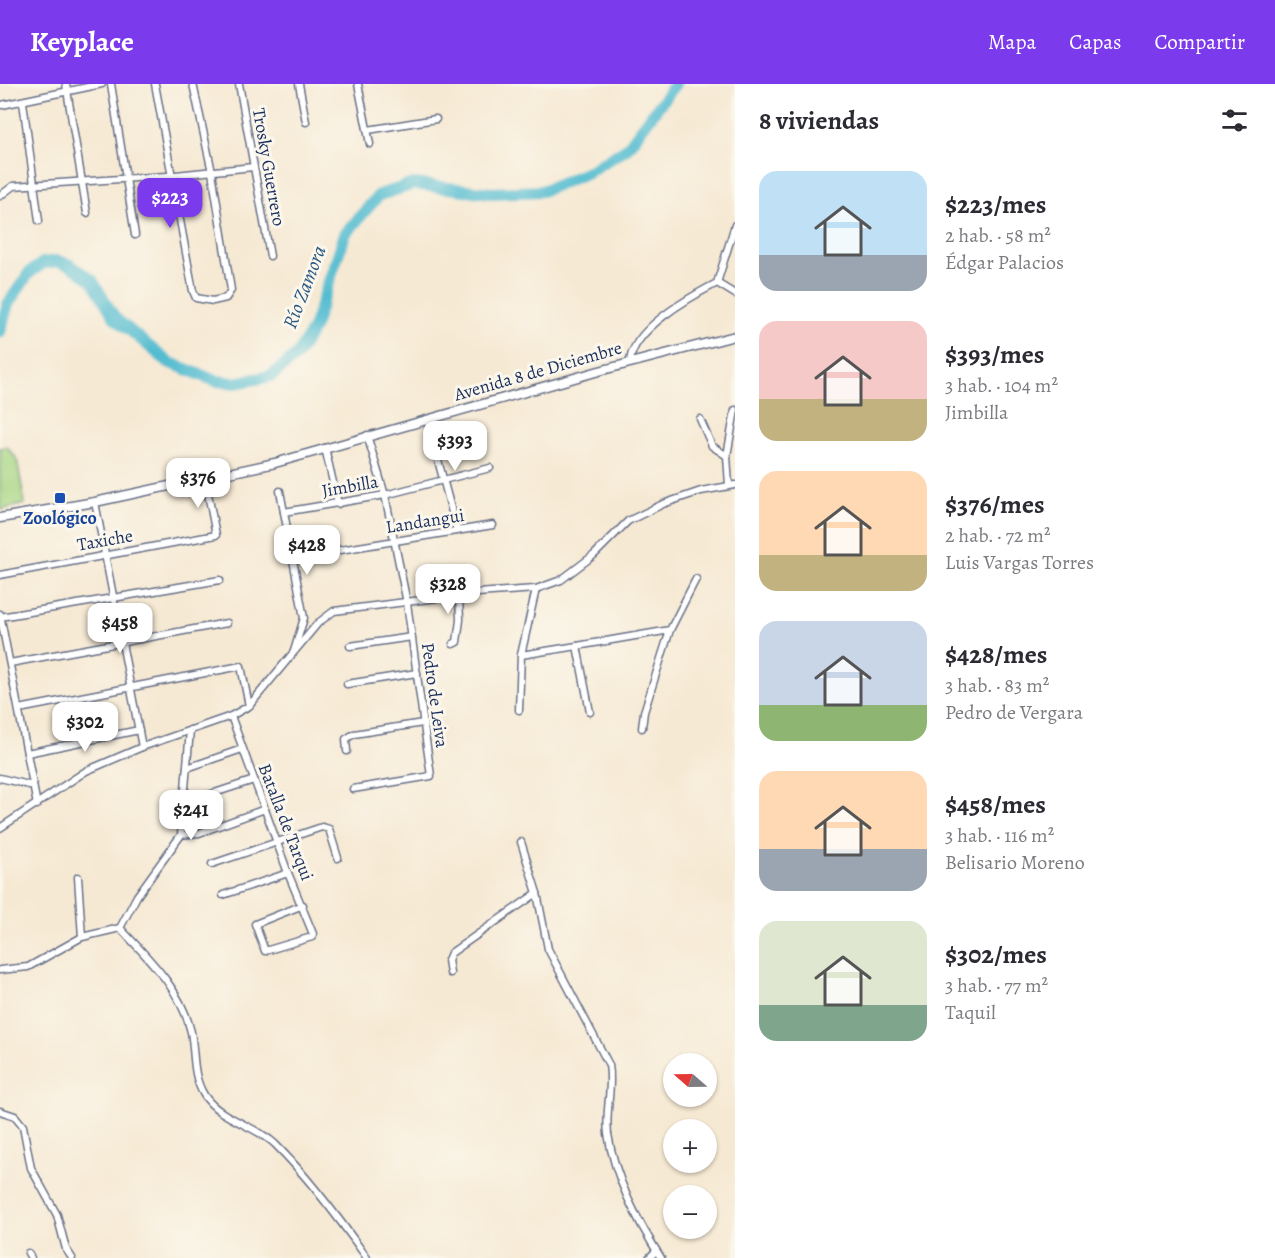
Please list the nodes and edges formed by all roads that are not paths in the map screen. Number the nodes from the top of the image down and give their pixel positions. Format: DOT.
graph roads {
  1 [pos="66,84"];
  2 [pos="102,84"];
  3 [pos="111,84"];
  4 [pos="155,84"];
  5 [pos="193,84"];
  6 [pos="239,84"];
  7 [pos="299,84"];
  8 [pos="357,84"];
  9 [pos="67,92"];
  10 [pos="23,102"];
  11 [pos="2,105"];
  12 [pos="436,119"];
  13 [pos="306,122"];
  14 [pos="368,130"];
  15 [pos="370,144"];
  16 [pos="254,167"];
  17 [pos="212,172"];
  18 [pos="172,175"];
  19 [pos="127,179"];
  20 [pos="80,181"];
  21 [pos="35,185"];
  22 [pos="0,196"];
  23 [pos="87,213"];
  24 [pos="39,221"];
  25 [pos="735,225"];
  26 [pos="135,236"];
  27 [pos="270,256"];
  28 [pos="717,283"];
  29 [pos="735,294"];
  30 [pos="735,336"];
  31 [pos="630,363"];
  32 [pos="735,410"];
  33 [pos="427,419"];
  34 [pos="700,419"];
  35 [pos="367,435"];
  36 [pos="325,448"];
  37 [pos="727,456"];
  38 [pos="490,468"];
  39 [pos="205,478"];
  40 [pos="444,479"];
  41 [pos="732,485"];
  42 [pos="280,491"];
  43 [pos="385,495"];
  44 [pos="95,502"];
  45 [pos="338,504"];
  46 [pos="284,512"];
  47 [pos="0,518"];
  48 [pos="493,525"];
  49 [pos="457,531"];
  50 [pos="394,540"];
  51 [pos="106,555"];
  52 [pos="291,558"];
  53 [pos="0,575"];
  54 [pos="696,579"];
  55 [pos="220,580"];
  56 [pos="536,589"];
  57 [pos="459,596"];
  58 [pos="114,598"];
  59 [pos="407,603"];
  60 [pos="0,616"];
  61 [pos="227,623"];
  62 [pos="670,630"];
  63 [pos="412,637"];
  64 [pos="122,642"];
  65 [pos="453,644"];
  66 [pos="350,646"];
  67 [pos="577,646"];
  68 [pos="521,655"];
  69 [pos="292,657"];
  70 [pos="10,663"];
  71 [pos="417,673"];
  72 [pos="347,684"];
  73 [pos="131,688"];
  74 [pos="249,706"];
  75 [pos="19,709"];
  76 [pos="519,710"];
  77 [pos="590,712"];
  78 [pos="231,716"];
  79 [pos="423,723"];
  80 [pos="642,728"];
  81 [pos="139,730"];
  82 [pos="190,730"];
  83 [pos="142,747"];
  84 [pos="242,749"];
  85 [pos="347,751"];
  86 [pos="27,753"];
  87 [pos="187,768"];
  88 [pos="0,778"];
  89 [pos="254,780"];
  90 [pos="33,786"];
  91 [pos="353,789"];
  92 [pos="184,802"];
  93 [pos="37,805"];
  94 [pos="265,809"];
  95 [pos="0,828"];
  96 [pos="181,835"];
  97 [pos="277,841"];
  98 [pos="521,842"];
  99 [pos="338,858"];
  100 [pos="212,864"];
  101 [pos="288,873"];
  102 [pos="78,877"];
  103 [pos="537,893"];
  104 [pos="223,895"];
  105 [pos="303,905"];
  106 [pos="120,928"];
  107 [pos="82,937"];
  108 [pos="0,970"];
  109 [pos="450,973"];
  110 [pos="0,1111"];
  111 [pos="656,1251"];
  112 [pos="72,1258"];
  113 [pos="367,1258"];
  114 [pos="649,1258"];
  115 [pos="661,1258"];
  1 -- 9 [label="street"];
  2 -- 9 [label="street"];
  3 -- 19 [label="street"];
  4 -- 18 [label="street"];
  5 -- 17 [label="street"];
  6 -- 16 [label="street, Trosky Guerrero"];
  7 -- 13 [label="street"];
  8 -- 14 [label="street"];
  9 -- 10 [label="street"];
  9 -- 20 [label="street"];
  10 -- 11 [label="street"];
  10 -- 21 [label="street"];
  12 -- 14 [label="street"];
  14 -- 15 [label="street"];
  16 -- 17 [label="street"];
  16 -- 27 [label="street, Trosky Guerrero"];
  17 -- 18 [label="street"];
  17 -- 18 [label="street"];
  18 -- 19 [label="street"];
  19 -- 20 [label="street"];
  19 -- 26 [label="street"];
  20 -- 21 [label="street"];
  20 -- 23 [label="street"];
  21 -- 22 [label="street"];
  21 -- 24 [label="street"];
  25 -- 28 [label="street"];
  28 -- 29 [label="street"];
  28 -- 31 [label="street"];
  30 -- 31 [label="main road, Avenida 8 de Diciembre"];
  31 -- 33 [label="main road, Avenida 8 de Diciembre"];
  32 -- 37 [label="street"];
  33 -- 35 [label="main road, Avenida 8 de Diciembre"];
  33 -- 40 [label="street"];
  34 -- 37 [label="street"];
  35 -- 36 [label="main road, Avenida 8 de Diciembre"];
  35 -- 43 [label="street, Pedro de Leiva"];
  36 -- 39 [label="main road, Avenida 8 de Diciembre"];
  36 -- 45 [label="street"];
  37 -- 41 [label="street"];
  38 -- 40 [label="street, Jimbilla"];
  39 -- 44 [label="main road, Avenida 8 de Diciembre"];
  39 -- 51 [label="street, Taxiche"];
  40 -- 43 [label="street, Jimbilla"];
  40 -- 49 [label="street"];
  41 -- 56 [label="street"];
  42 -- 46 [label="street"];
  43 -- 45 [label="street, Jimbilla"];
  43 -- 50 [label="street, Pedro de Leiva"];
  44 -- 47 [label="main road, Avenida 8 de Diciembre"];
  44 -- 51 [label="street"];
  45 -- 46 [label="street, Jimbilla"];
  46 -- 52 [label="street"];
  48 -- 49 [label="street, Landangui"];
  49 -- 50 [label="street, Landangui"];
  50 -- 52 [label="street, Landangui"];
  50 -- 59 [label="street, Pedro de Leiva"];
  51 -- 53 [label="street, Taxiche"];
  51 -- 58 [label="street"];
  52 -- 69 [label="street"];
  54 -- 62 [label="street"];
  55 -- 58 [label="street"];
  56 -- 57 [label="street"];
  56 -- 68 [label="street"];
  57 -- 59 [label="street"];
  57 -- 65 [label="street"];
  58 -- 60 [label="street"];
  58 -- 64 [label="street"];
  59 -- 63 [label="street, Pedro de Leiva"];
  59 -- 69 [label="street"];
  60 -- 70 [label="street"];
  61 -- 64 [label="street"];
  62 -- 67 [label="street"];
  62 -- 80 [label="street"];
  63 -- 66 [label="street"];
  63 -- 71 [label="street, Pedro de Leiva"];
  64 -- 70 [label="street"];
  64 -- 73 [label="street"];
  67 -- 68 [label="street"];
  67 -- 77 [label="street"];
  68 -- 76 [label="street"];
  69 -- 74 [label="street"];
  70 -- 75 [label="street"];
  71 -- 72 [label="street"];
  71 -- 79 [label="street, Pedro de Leiva"];
  73 -- 74 [label="street"];
  73 -- 75 [label="street"];
  73 -- 81 [label="street"];
  74 -- 78 [label="street"];
  75 -- 86 [label="street"];
  78 -- 82 [label="street"];
  78 -- 84 [label="street, Batalla de Tarqui"];
  79 -- 85 [label="street"];
  79 -- 91 [label="street, Pedro de Leiva"];
  81 -- 83 [label="street"];
  81 -- 86 [label="street"];
  82 -- 83 [label="street"];
  82 -- 87 [label="street"];
  83 -- 93 [label="street"];
  84 -- 87 [label="street"];
  84 -- 89 [label="street, Batalla de Tarqui"];
  86 -- 90 [label="street"];
  87 -- 92 [label="street"];
  88 -- 90 [label="street"];
  89 -- 92 [label="street"];
  89 -- 94 [label="street, Batalla de Tarqui"];
  90 -- 93 [label="street"];
  92 -- 96 [label="street"];
  93 -- 95 [label="street"];
  94 -- 96 [label="street"];
  94 -- 97 [label="street, Batalla de Tarqui"];
  96 -- 106 [label="street"];
  97 -- 99 [label="street"];
  97 -- 100 [label="street"];
  97 -- 101 [label="street, Batalla de Tarqui"];
  98 -- 103 [label="street"];
  101 -- 104 [label="street"];
  101 -- 105 [label="street, Batalla de Tarqui"];
  102 -- 107 [label="street"];
  103 -- 109 [label="street"];
  103 -- 111 [label="street"];
  105 -- 105 [label="street, Batalla de Tarqui"];
  106 -- 107 [label="street"];
  106 -- 113 [label="street"];
  107 -- 108 [label="street"];
  110 -- 112 [label="street"];
  111 -- 114 [label="street"];
  111 -- 115 [label="street"];
}
